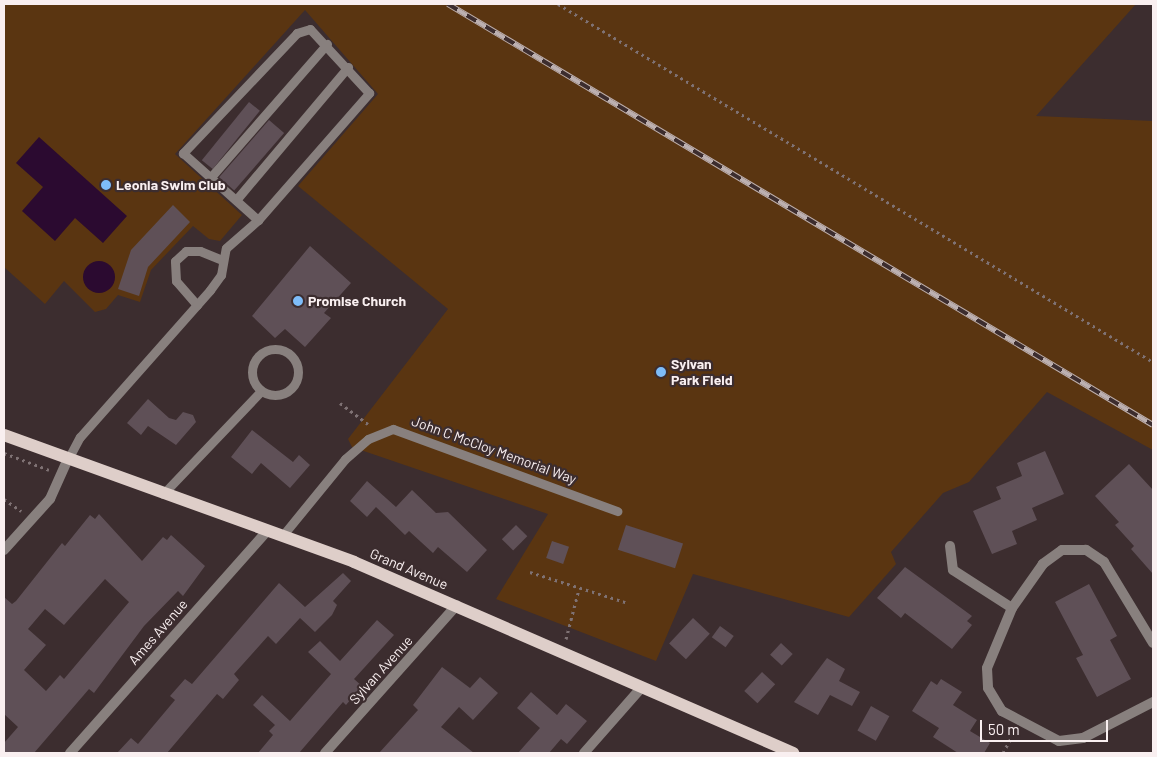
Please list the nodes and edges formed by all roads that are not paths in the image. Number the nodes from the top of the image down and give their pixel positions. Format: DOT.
graph roads {
  1 [pos="327,44"];
  2 [pos="348,68"];
  3 [pos="210,178"];
  4 [pos="236,200"];
  5 [pos="258,220"];
  6 [pos="222,260"];
  7 [pos="197,305"];
  8 [pos="261,391"];
  9 [pos="4,434"];
  10 [pos="67,461"];
  11 [pos="164,494"];
  12 [pos="617,511"];
  13 [pos="268,530"];
  14 [pos="283,535"];
  15 [pos="950,546"];
  16 [pos="4,550"];
  17 [pos="457,605"];
  18 [pos="1012,608"];
  19 [pos="1153,643"];
  20 [pos="642,687"];
  21 [pos="1153,702"];
  22 [pos="70,753"];
  23 [pos="325,753"];
  24 [pos="584,753"];
  25 [pos="793,753"];
  1 -- 2 [label="lane"];
  1 -- 3 [label="lane"];
  1 -- 3 [label="lane"];
  2 -- 4 [label="lane"];
  2 -- 5 [label="lane"];
  3 -- 4 [label="lane"];
  4 -- 5 [label="lane"];
  5 -- 6 [label="lane"];
  6 -- 7 [label="lane"];
  6 -- 7 [label="lane"];
  7 -- 10 [label="lane"];
  8 -- 8 [label="lane"];
  8 -- 11 [label="lane"];
  9 -- 10 [label="main road, Grand Avenue"];
  10 -- 11 [label="main road, Grand Avenue"];
  10 -- 16 [label="street"];
  11 -- 13 [label="main road, Grand Avenue"];
  12 -- 14 [label="lane, John C McCloy Memorial Way"];
  13 -- 14 [label="main road, Grand Avenue"];
  13 -- 22 [label="street, Ames Avenue"];
  14 -- 17 [label="main road, Grand Avenue"];
  15 -- 18 [label="street"];
  17 -- 20 [label="main road, Grand Avenue"];
  17 -- 23 [label="street, Sylvan Avenue"];
  18 -- 19 [label="street"];
  18 -- 21 [label="street"];
  20 -- 24 [label="street"];
  20 -- 25 [label="main road, Grand Avenue"];
}
